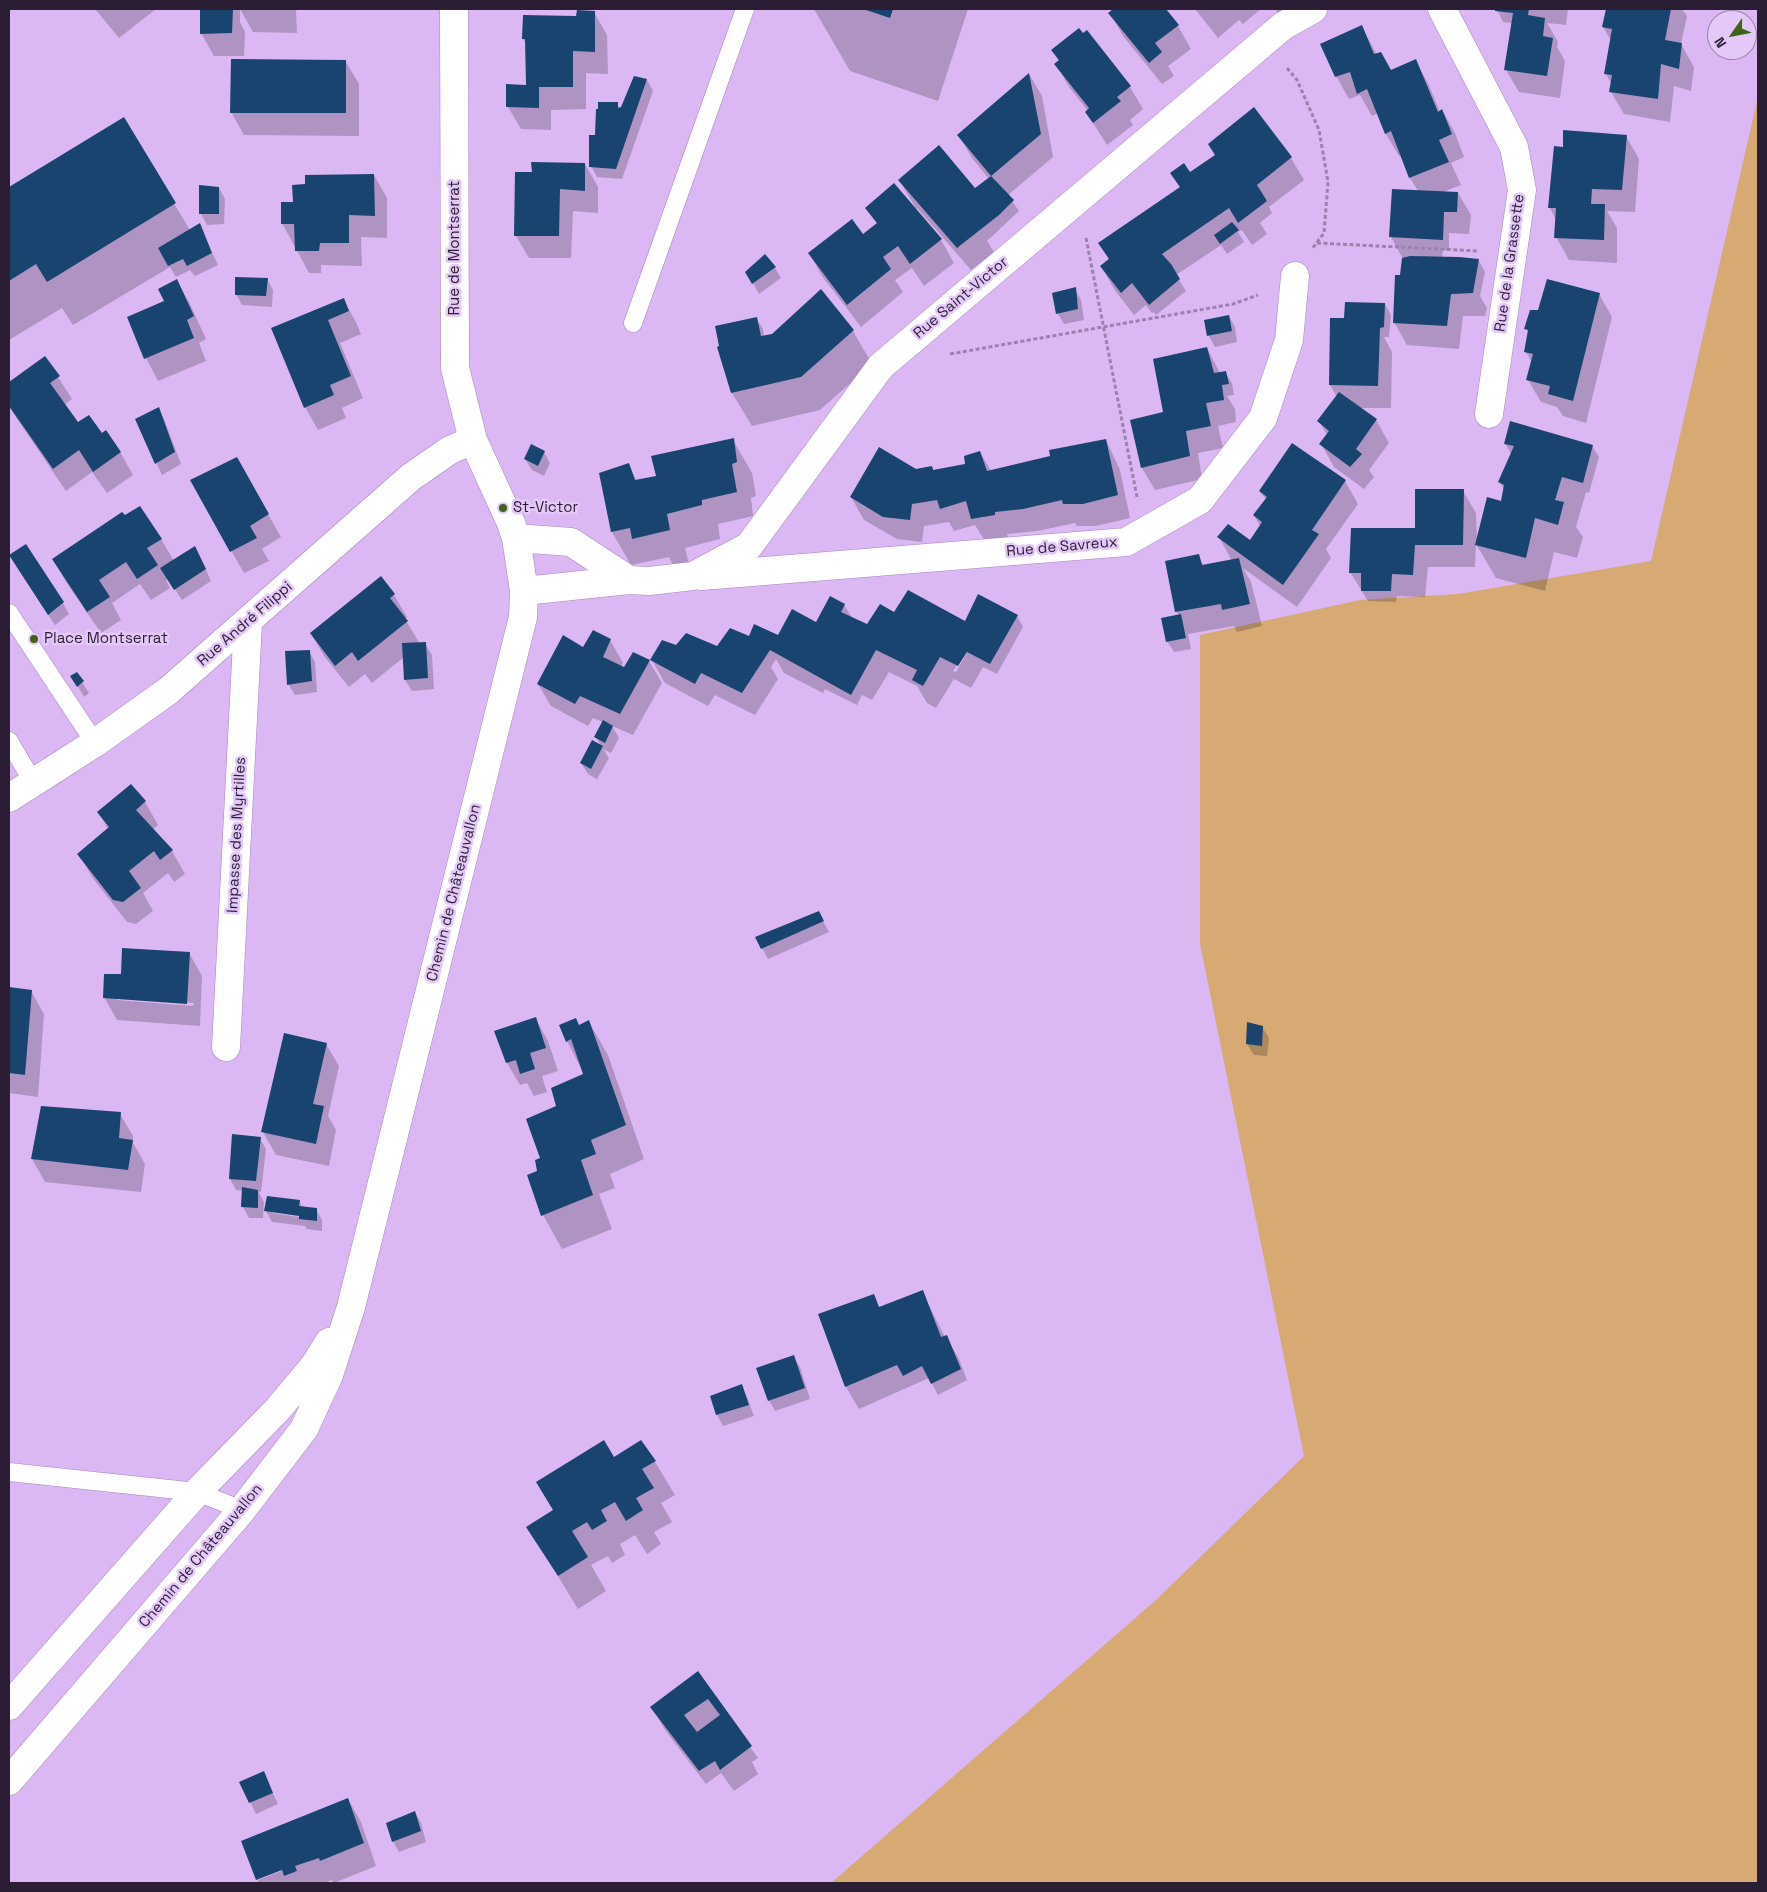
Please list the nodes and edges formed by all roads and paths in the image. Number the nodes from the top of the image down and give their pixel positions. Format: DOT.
graph roads {
  1 [pos="454,9"];
  2 [pos="745,9"];
  3 [pos="1313,9"];
  4 [pos="1442,9"];
  5 [pos="1266,40"];
  6 [pos="1078,199"];
  7 [pos="1317,243"];
  8 [pos="1512,252"];
  9 [pos="1295,276"];
  10 [pos="633,323"];
  11 [pos="1103,326"];
  12 [pos="948,354"];
  13 [pos="1488,414"];
  14 [pos="473,440"];
  15 [pos="491,481"];
  16 [pos="1144,532"];
  17 [pos="516,538"];
  18 [pos="693,576"];
  19 [pos="629,580"];
  20 [pos="524,591"];
  21 [pos="9,613"];
  22 [pos="248,622"];
  23 [pos="9,741"];
  24 [pos="95,744"];
  25 [pos="33,782"];
  26 [pos="9,798"];
  27 [pos="226,1047"];
  28 [pos="351,1307"];
  29 [pos="9,1472"];
  30 [pos="197,1492"];
  31 [pos="242,1510"];
  32 [pos="9,1706"];
  33 [pos="9,1781"];
  1 -- 14 [label="street, Rue de Montserrat"];
  2 -- 10 [label="lane"];
  3 -- 5 [label="street, Rue Saint-Victor"];
  4 -- 8 [label="street, Rue de la Grassette"];
  5 -- 6 [label="street, Rue Saint-Victor"];
  5 -- 7 [label="path"];
  6 -- 11 [label="path"];
  6 -- 18 [label="street, Rue Saint-Victor"];
  7 -- 8 [label="path"];
  7 -- 9 [label="path"];
  8 -- 13 [label="street, Rue de la Grassette"];
  9 -- 11 [label="path"];
  9 -- 16 [label="street, Rue de Savreux"];
  11 -- 12 [label="path"];
  11 -- 16 [label="path"];
  14 -- 15 [label="street, Rue de Montserrat"];
  14 -- 22 [label="street, Rue André Filippi"];
  15 -- 17 [label="street, Chemin de Châteauvallon"];
  16 -- 18 [label="street, Rue de Savreux"];
  17 -- 19 [label="street"];
  17 -- 20 [label="street, Chemin de Châteauvallon"];
  18 -- 19 [label="street, Rue Saint-Victor"];
  19 -- 20 [label="street, Rue Saint-Victor"];
  20 -- 28 [label="street, Chemin de Châteauvallon"];
  21 -- 24 [label="lane"];
  22 -- 24 [label="street, Rue André Filippi"];
  22 -- 27 [label="street, Impasse des Myrtilles"];
  23 -- 25 [label="lane"];
  24 -- 25 [label="street, Rue André Filippi"];
  25 -- 26 [label="street, Rue André Filippi"];
  28 -- 30 [label="street, Chemin de Châteauvallon"];
  28 -- 31 [label="street, Chemin de Châteauvallon"];
  29 -- 30 [label="lane"];
  30 -- 31 [label="lane"];
  30 -- 32 [label="street, Chemin de Châteauvallon"];
  31 -- 33 [label="street, Chemin de Châteauvallon"];
}
